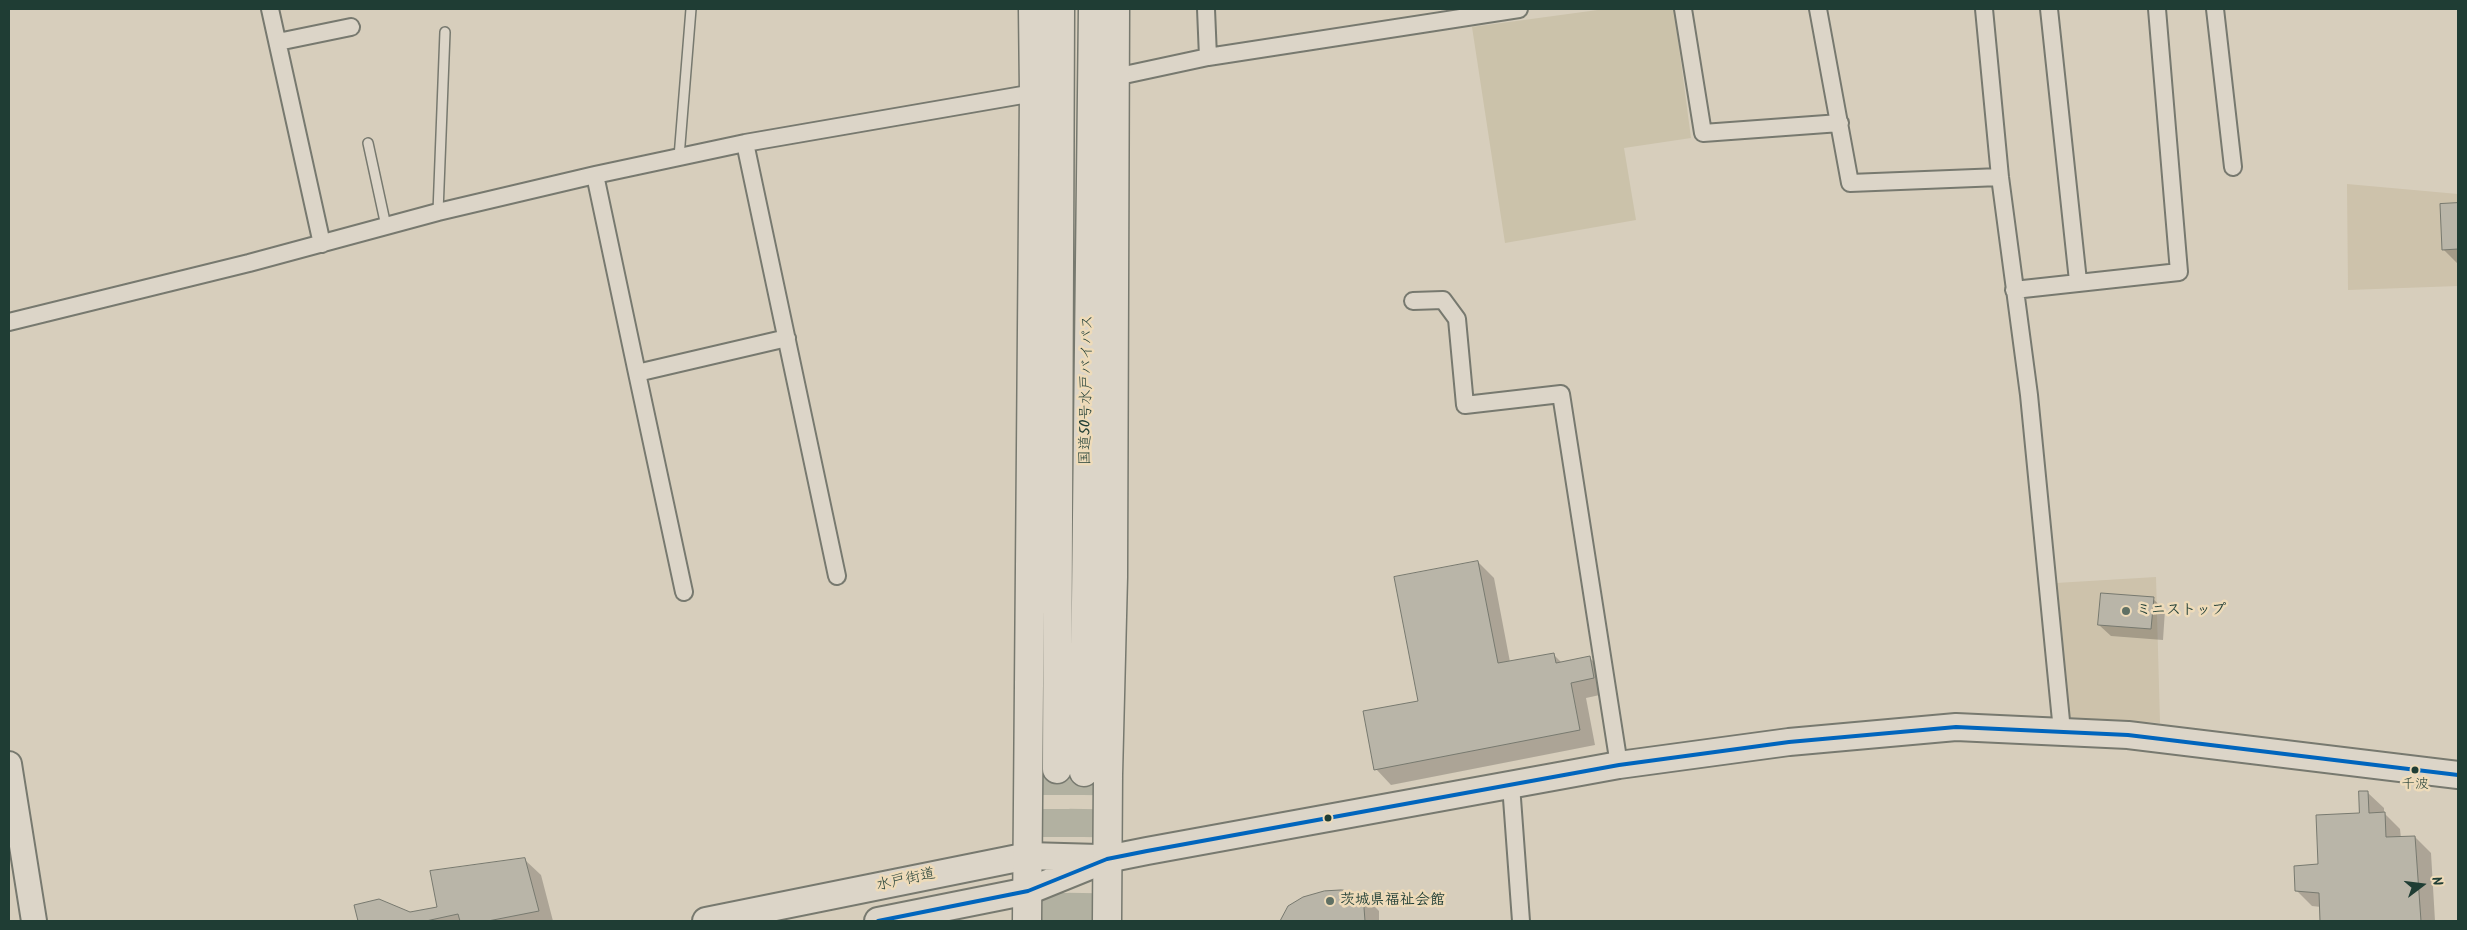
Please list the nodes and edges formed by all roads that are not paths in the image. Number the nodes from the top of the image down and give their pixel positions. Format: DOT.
graph roads {
  1 [pos="270,9"];
  2 [pos="691,9"];
  3 [pos="1033,9"];
  4 [pos="1060,9"];
  5 [pos="1093,9"];
  6 [pos="1115,9"];
  7 [pos="1206,9"];
  8 [pos="1519,9"];
  9 [pos="1683,9"];
  10 [pos="1818,9"];
  11 [pos="1984,9"];
  12 [pos="2049,9"];
  13 [pos="2157,9"];
  14 [pos="2215,9"];
  15 [pos="351,27"];
  16 [pos="445,32"];
  17 [pos="278,42"];
  18 [pos="1208,57"];
  19 [pos="1115,77"];
  20 [pos="1034,93"];
  21 [pos="1840,123"];
  22 [pos="368,143"];
  23 [pos="745,143"];
  24 [pos="679,157"];
  25 [pos="2232,167"];
  26 [pos="595,175"];
  27 [pos="2000,177"];
  28 [pos="438,212"];
  29 [pos="386,226"];
  30 [pos="322,244"];
  31 [pos="2078,281"];
  32 [pos="2014,290"];
  33 [pos="1413,301"];
  34 [pos="9,322"];
  35 [pos="787,338"];
  36 [pos="637,373"];
  37 [pos="837,576"];
  38 [pos="684,592"];
  39 [pos="2062,731"];
  40 [pos="9,764"];
  41 [pos="1619,765"];
  42 [pos="1057,769"];
  43 [pos="1084,772"];
  44 [pos="2458,775"];
  45 [pos="1511,785"];
  46 [pos="1028,856"];
  47 [pos="1107,859"];
  48 [pos="1028,891"];
  49 [pos="34,921"];
  50 [pos="706,921"];
  51 [pos="878,921"];
  52 [pos="1028,921"];
  53 [pos="1107,921"];
  54 [pos="1521,921"];
  1 -- 17 [label="street"];
  2 -- 24 [label="lane"];
  3 -- 20 [label="highway"];
  4 -- 42 [label="highway, 国道50号水戸バイパス"];
  5 -- 43 [label="highway, 国道50号水戸バイパス"];
  6 -- 19 [label="highway"];
  7 -- 18 [label="street"];
  8 -- 18 [label="street"];
  9 -- 21 [label="street"];
  10 -- 21 [label="street"];
  11 -- 27 [label="street"];
  12 -- 31 [label="street"];
  13 -- 31 [label="street"];
  14 -- 25 [label="street"];
  15 -- 17 [label="street"];
  16 -- 28 [label="lane"];
  17 -- 30 [label="street"];
  18 -- 19 [label="street"];
  19 -- 47 [label="highway"];
  20 -- 23 [label="street"];
  20 -- 46 [label="highway"];
  21 -- 27 [label="street"];
  22 -- 29 [label="lane"];
  23 -- 24 [label="street"];
  23 -- 35 [label="street"];
  24 -- 26 [label="street"];
  26 -- 28 [label="street"];
  26 -- 36 [label="street"];
  27 -- 32 [label="street"];
  28 -- 29 [label="street"];
  29 -- 30 [label="street"];
  30 -- 34 [label="street"];
  31 -- 32 [label="street"];
  32 -- 39 [label="street"];
  33 -- 41 [label="street"];
  35 -- 36 [label="street"];
  35 -- 37 [label="street"];
  36 -- 38 [label="street"];
  39 -- 41 [label="main road, 水戸街道"];
  39 -- 44 [label="main road, 水戸街道"];
  40 -- 49 [label="street"];
  41 -- 45 [label="main road, 水戸街道"];
  45 -- 47 [label="main road, 水戸街道"];
  45 -- 54 [label="street"];
  46 -- 47 [label="main road, 水戸街道"];
  46 -- 48 [label="highway"];
  46 -- 50 [label="main road, 水戸街道"];
  47 -- 48 [label="main road, 水戸街道"];
  47 -- 53 [label="highway"];
  48 -- 51 [label="main road, 水戸街道"];
  48 -- 52 [label="highway"];
}
